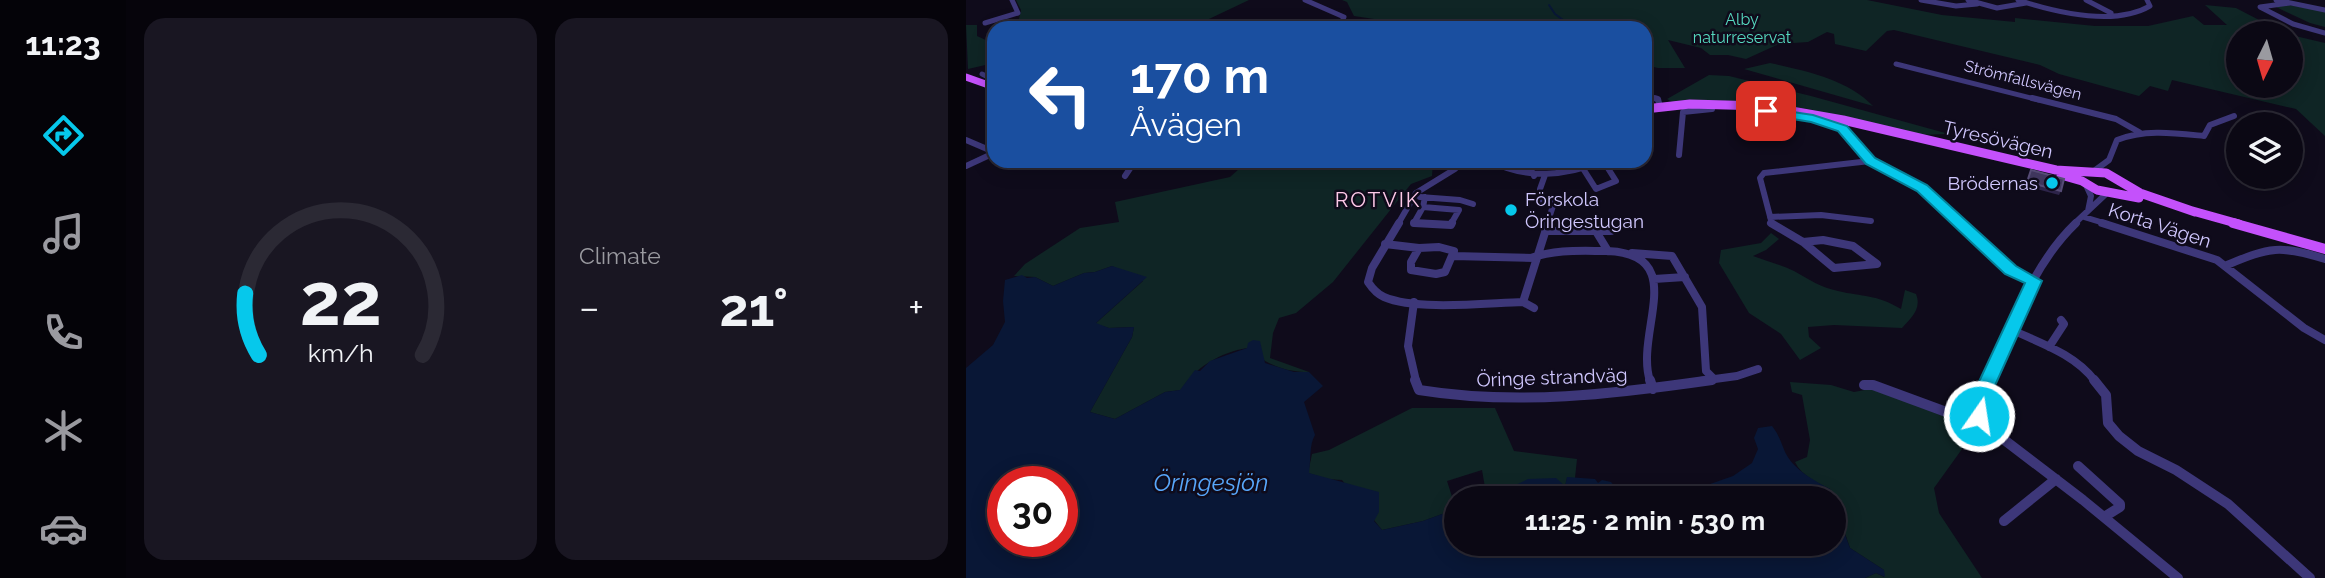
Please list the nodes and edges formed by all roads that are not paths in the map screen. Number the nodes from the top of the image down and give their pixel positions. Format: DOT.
graph roads {
  1 [pos="1012,0"];
  2 [pos="1305,0"];
  3 [pos="1921,0"];
  4 [pos="1968,0"];
  5 [pos="2018,0"];
  6 [pos="2086,0"];
  7 [pos="2147,0"];
  8 [pos="2276,0"];
  9 [pos="2026,3"];
  10 [pos="2290,3"];
  11 [pos="1977,4"];
  12 [pos="2325,10"];
  13 [pos="2112,14"];
  14 [pos="992,21"];
  15 [pos="1342,21"];
  16 [pos="2325,33"];
  17 [pos="1896,64"];
  18 [pos="982,74"];
  19 [pos="987,76"];
  20 [pos="966,77"];
  21 [pos="987,84"];
  22 [pos="1652,99"];
  23 [pos="1659,103"];
  24 [pos="1652,106"];
  25 [pos="2226,119"];
  26 [pos="2139,132"];
  27 [pos="1903,135"];
  28 [pos="966,140"];
  29 [pos="987,149"];
  30 [pos="1679,155"];
  31 [pos="987,156"];
  32 [pos="2109,160"];
  33 [pos="1870,161"];
  34 [pos="966,166"];
  35 [pos="1132,168"];
  36 [pos="1452,168"];
  37 [pos="1504,168"];
  38 [pos="1530,168"];
  39 [pos="1558,168"];
  40 [pos="1578,168"];
  41 [pos="1583,168"];
  42 [pos="1608,168"];
  43 [pos="2090,171"];
  44 [pos="1560,172"];
  45 [pos="1125,176"];
  46 [pos="1534,176"];
  47 [pos="1545,176"];
  48 [pos="2117,180"];
  49 [pos="2084,183"];
  50 [pos="2111,192"];
  51 [pos="1414,196"];
  52 [pos="1425,197"];
  53 [pos="1540,200"];
  54 [pos="1555,200"];
  55 [pos="1473,204"];
  56 [pos="1423,207"];
  57 [pos="2195,212"];
  58 [pos="2086,214"];
  59 [pos="1771,216"];
  60 [pos="1871,221"];
  61 [pos="1545,231"];
  62 [pos="1611,231"];
  63 [pos="1597,233"];
  64 [pos="1803,242"];
  65 [pos="1385,244"];
  66 [pos="1419,248"];
  67 [pos="2325,249"];
  68 [pos="1608,251"];
  69 [pos="1632,253"];
  70 [pos="1453,256"];
  71 [pos="1535,257"];
  72 [pos="2325,258"];
  73 [pos="2227,265"];
  74 [pos="1685,278"];
  75 [pos="1654,279"];
  76 [pos="2034,281"];
  77 [pos="1414,302"];
  78 [pos="1523,302"];
  79 [pos="1534,308"];
  80 [pos="2061,320"];
  81 [pos="2010,329"];
  82 [pos="2325,340"];
  83 [pos="2049,347"];
  84 [pos="1758,369"];
  85 [pos="1714,379"];
  86 [pos="1864,385"];
  87 [pos="1653,389"];
  88 [pos="1979,416"];
  89 [pos="2078,466"];
  90 [pos="2056,479"];
  91 [pos="2104,517"];
  92 [pos="2004,521"];
  93 [pos="2178,578"];
  94 [pos="2310,578"];
  1 -- 14 [label="street"];
  2 -- 15 [label="street"];
  3 -- 11 [label="street"];
  4 -- 11 [label="street"];
  5 -- 9 [label="street"];
  6 -- 13 [label="street"];
  7 -- 13 [label="street"];
  8 -- 10 [label="street"];
  9 -- 11 [label="street"];
  9 -- 13 [label="street"];
  10 -- 12 [label="street"];
  10 -- 16 [label="street"];
  17 -- 26 [label="street, Strömfallsvägen"];
  18 -- 19 [label="street"];
  20 -- 21 [label="main road"];
  22 -- 23 [label="street"];
  23 -- 24 [label="main road, Tyresövägen"];
  23 -- 27 [label="main road, Tyresövägen"];
  25 -- 26 [label="street"];
  26 -- 32 [label="street"];
  27 -- 43 [label="main road, Tyresövägen"];
  27 -- 49 [label="main road, Tyresövägen"];
  28 -- 29 [label="street"];
  30 -- 33 [label="street"];
  31 -- 34 [label="street"];
  32 -- 43 [label="street"];
  32 -- 48 [label="street"];
  33 -- 59 [label="street"];
  33 -- 76 [label="street"];
  35 -- 45 [label="street"];
  36 -- 51 [label="street"];
  37 -- 46 [label="street"];
  38 -- 46 [label="street"];
  39 -- 44 [label="street"];
  40 -- 44 [label="street"];
  41 -- 42 [label="street"];
  43 -- 48 [label="main road, Tyresövägen"];
  43 -- 49 [label="main road"];
  44 -- 47 [label="street"];
  46 -- 47 [label="street"];
  47 -- 53 [label="street"];
  48 -- 50 [label="main road"];
  48 -- 57 [label="main road, Tyresövägen"];
  49 -- 50 [label="main road, Tyresövägen"];
  49 -- 58 [label="street"];
  50 -- 57 [label="main road, Tyresövägen"];
  50 -- 58 [label="street"];
  51 -- 52 [label="street"];
  51 -- 65 [label="street"];
  52 -- 55 [label="street"];
  52 -- 56 [label="street"];
  54 -- 61 [label="street"];
  56 -- 56 [label="street"];
  57 -- 67 [label="main road, Tyresövägen"];
  58 -- 73 [label="street, Korta Vägen"];
  58 -- 76 [label="street"];
  59 -- 60 [label="street"];
  59 -- 64 [label="street"];
  61 -- 63 [label="street"];
  61 -- 71 [label="street"];
  62 -- 63 [label="street"];
  63 -- 68 [label="street"];
  64 -- 64 [label="street"];
  65 -- 66 [label="street"];
  65 -- 77 [label="street"];
  66 -- 70 [label="street"];
  66 -- 70 [label="street"];
  68 -- 69 [label="street"];
  68 -- 71 [label="street"];
  69 -- 74 [label="street"];
  69 -- 75 [label="street"];
  70 -- 71 [label="street"];
  71 -- 78 [label="street"];
  72 -- 73 [label="street"];
  73 -- 82 [label="street, Korta Vägen"];
  74 -- 75 [label="street"];
  74 -- 85 [label="street"];
  75 -- 87 [label="street"];
  76 -- 81 [label="street"];
  77 -- 78 [label="street"];
  77 -- 87 [label="street, Öringe strandväg"];
  78 -- 79 [label="street"];
  80 -- 83 [label="street"];
  81 -- 83 [label="street"];
  81 -- 88 [label="street"];
  83 -- 94 [label="street"];
  84 -- 85 [label="street, Öringe strandväg"];
  85 -- 87 [label="street, Öringe strandväg"];
  86 -- 88 [label="street"];
  88 -- 90 [label="street"];
  89 -- 91 [label="street"];
  90 -- 91 [label="street"];
  90 -- 92 [label="street"];
  91 -- 93 [label="street"];
}
